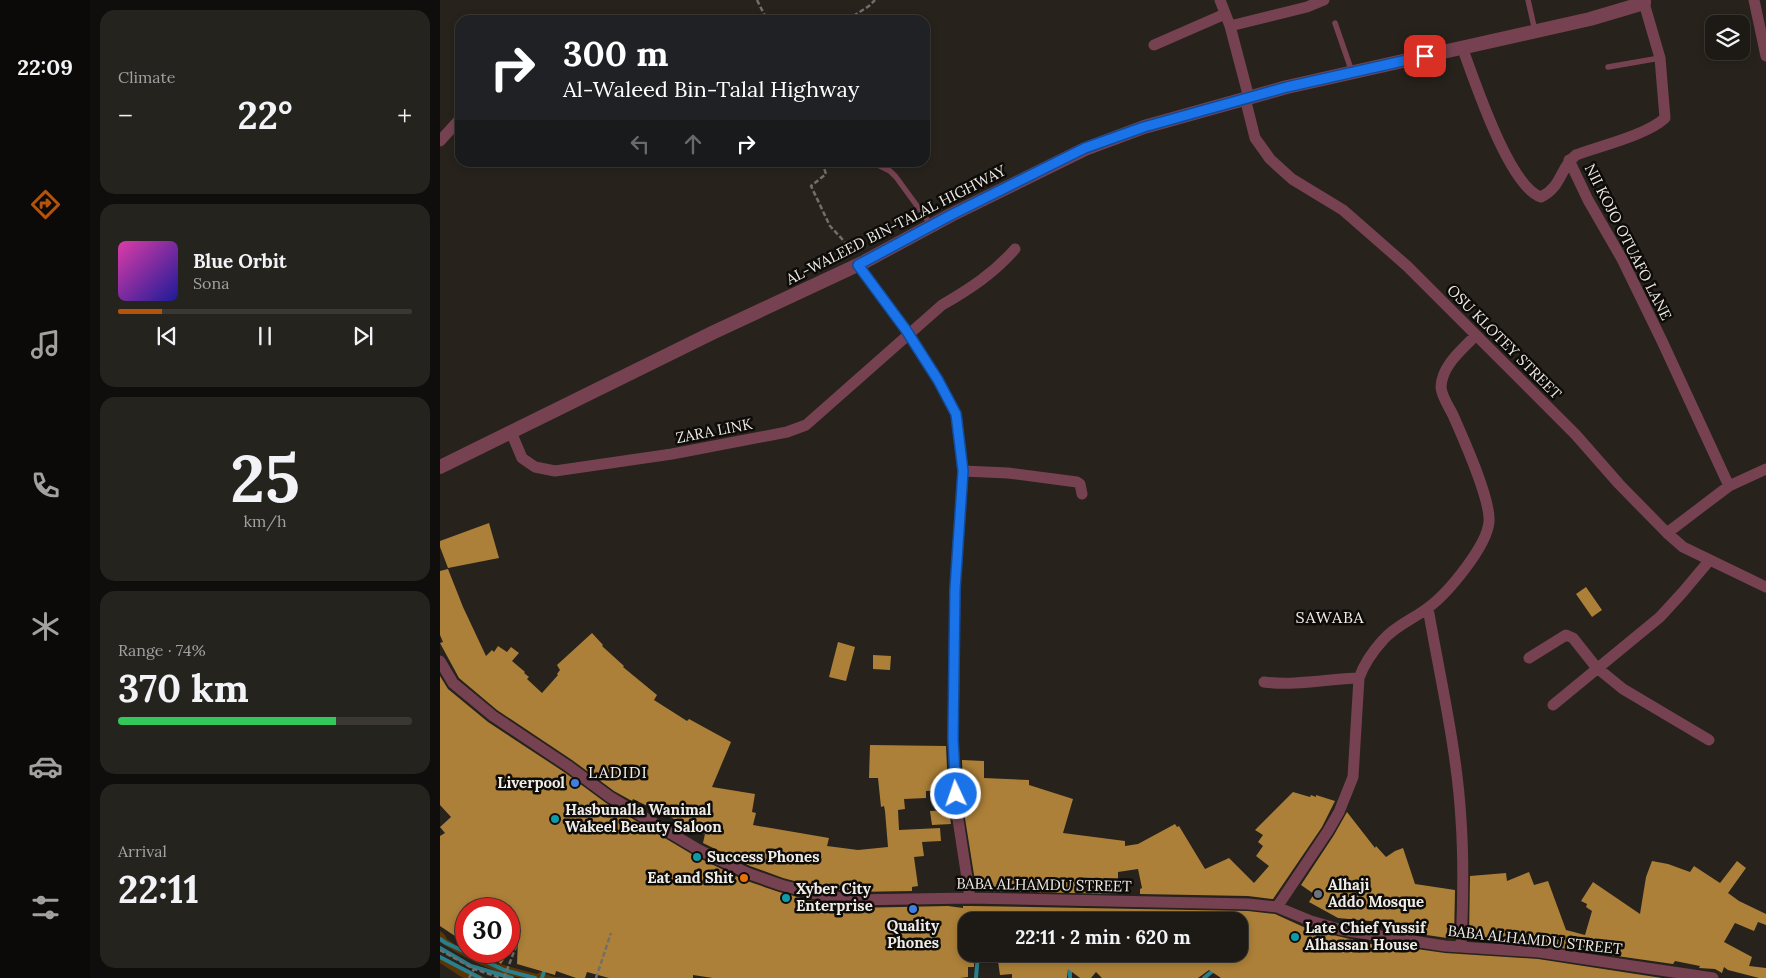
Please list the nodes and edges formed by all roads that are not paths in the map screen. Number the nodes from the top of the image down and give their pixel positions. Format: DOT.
graph roads {
  1 [pos="1220,0"];
  2 [pos="1324,0"];
  3 [pos="1528,0"];
  4 [pos="1754,0"];
  5 [pos="1644,2"];
  6 [pos="1224,14"];
  7 [pos="1335,23"];
  8 [pos="1230,26"];
  9 [pos="1535,31"];
  10 [pos="1154,45"];
  11 [pos="1462,47"];
  12 [pos="1766,56"];
  13 [pos="1660,58"];
  14 [pos="1608,67"];
  15 [pos="1352,72"];
  16 [pos="1247,98"];
  17 [pos="455,124"];
  18 [pos="440,141"];
  19 [pos="1569,160"];
  20 [pos="882,167"];
  21 [pos="931,225"];
  22 [pos="1015,249"];
  23 [pos="858,265"];
  24 [pos="1476,335"];
  25 [pos="909,336"];
  26 [pos="511,432"];
  27 [pos="440,467"];
  28 [pos="1766,469"];
  29 [pos="963,471"];
  30 [pos="1729,486"];
  31 [pos="1082,494"];
  32 [pos="1667,533"];
  33 [pos="1709,560"];
  34 [pos="1766,586"];
  35 [pos="1428,608"];
  36 [pos="1529,658"];
  37 [pos="440,661"];
  38 [pos="1596,667"];
  39 [pos="1359,678"];
  40 [pos="1264,682"];
  41 [pos="1553,705"];
  42 [pos="1709,740"];
  43 [pos="970,898"];
  44 [pos="1277,907"];
  45 [pos="1461,946"];
  46 [pos="1713,978"];
  1 -- 6 [label="street, OSU KLOTEY STREET"];
  2 -- 8 [label="street"];
  3 -- 9 [label="lane"];
  4 -- 12 [label="street"];
  5 -- 9 [label="street, AL-WALEED BIN-TALAL HIGHWAY"];
  5 -- 13 [label="street, NII KOJO OTUAFO LANE"];
  6 -- 8 [label="street, OSU KLOTEY STREET"];
  6 -- 10 [label="street"];
  7 -- 15 [label="lane"];
  8 -- 16 [label="street, OSU KLOTEY STREET"];
  9 -- 11 [label="street, AL-WALEED BIN-TALAL HIGHWAY"];
  11 -- 15 [label="street, AL-WALEED BIN-TALAL HIGHWAY"];
  11 -- 19 [label="street"];
  13 -- 14 [label="lane"];
  13 -- 19 [label="street, NII KOJO OTUAFO LANE"];
  15 -- 16 [label="street, AL-WALEED BIN-TALAL HIGHWAY"];
  16 -- 21 [label="street, AL-WALEED BIN-TALAL HIGHWAY"];
  16 -- 24 [label="street, OSU KLOTEY STREET"];
  17 -- 18 [label="street"];
  19 -- 30 [label="street, NII KOJO OTUAFO LANE"];
  20 -- 21 [label="lane"];
  21 -- 23 [label="street, AL-WALEED BIN-TALAL HIGHWAY"];
  22 -- 25 [label="street, ZARA LINK"];
  23 -- 25 [label="street"];
  23 -- 26 [label="street, AL-WALEED BIN-TALAL HIGHWAY"];
  24 -- 32 [label="street, OSU KLOTEY STREET"];
  24 -- 35 [label="street"];
  25 -- 26 [label="street, ZARA LINK"];
  25 -- 29 [label="street"];
  26 -- 27 [label="street, AL-WALEED BIN-TALAL HIGHWAY"];
  28 -- 30 [label="street"];
  29 -- 31 [label="street"];
  29 -- 43 [label="street"];
  30 -- 32 [label="street"];
  32 -- 33 [label="street, OSU KLOTEY STREET"];
  33 -- 34 [label="street, OSU KLOTEY STREET"];
  33 -- 38 [label="street"];
  35 -- 39 [label="street"];
  35 -- 45 [label="street"];
  36 -- 38 [label="street"];
  37 -- 43 [label="street, BABA ALHAMDU STREET"];
  38 -- 41 [label="street"];
  38 -- 42 [label="street"];
  39 -- 40 [label="street"];
  39 -- 44 [label="street"];
  43 -- 44 [label="street, BABA ALHAMDU STREET"];
  44 -- 45 [label="street, BABA ALHAMDU STREET"];
  45 -- 46 [label="street, BABA ALHAMDU STREET"];
}
